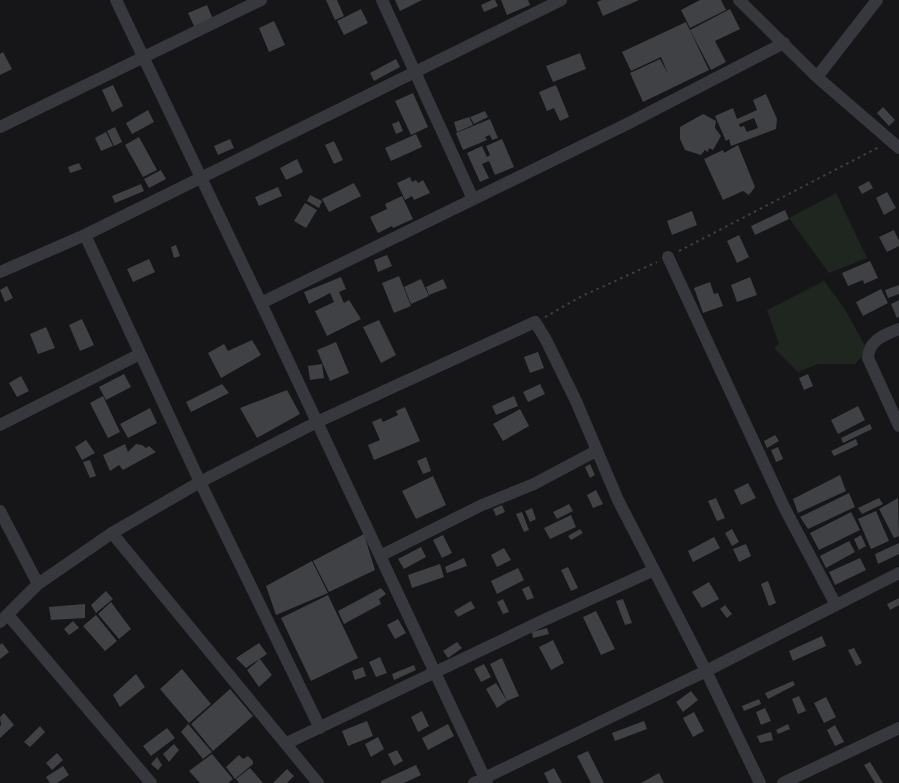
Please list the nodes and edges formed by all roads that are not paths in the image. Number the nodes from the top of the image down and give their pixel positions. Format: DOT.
graph roads {
  1 [pos="116,0"];
  2 [pos="261,0"];
  3 [pos="382,0"];
  4 [pos="561,0"];
  5 [pos="740,0"];
  6 [pos="877,0"];
  7 [pos="784,43"];
  8 [pos="144,58"];
  9 [pos="416,72"];
  10 [pos="817,77"];
  11 [pos="0,128"];
  12 [pos="896,140"];
  13 [pos="201,178"];
  14 [pos="472,198"];
  15 [pos="85,235"];
  16 [pos="668,257"];
  17 [pos="0,272"];
  18 [pos="261,304"];
  19 [pos="899,329"];
  20 [pos="140,354"];
  21 [pos="317,422"];
  22 [pos="0,425"];
  23 [pos="899,426"];
  24 [pos="596,450"];
  25 [pos="200,482"];
  26 [pos="0,511"];
  27 [pos="112,533"];
  28 [pos="380,556"];
  29 [pos="654,570"];
  30 [pos="899,573"];
  31 [pos="38,584"];
  32 [pos="836,605"];
  33 [pos="4,619"];
  34 [pos="706,671"];
  35 [pos="435,673"];
  36 [pos="320,728"];
  37 [pos="899,728"];
  38 [pos="287,743"];
  39 [pos="482,781"];
  40 [pos="151,783"];
  41 [pos="318,783"];
  42 [pos="760,783"];
  43 [pos="783,783"];
  1 -- 8 [label="street"];
  2 -- 8 [label="street"];
  3 -- 9 [label="street"];
  4 -- 9 [label="street"];
  5 -- 7 [label="street"];
  6 -- 10 [label="street"];
  7 -- 10 [label="street"];
  7 -- 14 [label="street"];
  8 -- 11 [label="street"];
  8 -- 13 [label="street"];
  9 -- 13 [label="street"];
  9 -- 14 [label="street"];
  10 -- 12 [label="street"];
  13 -- 15 [label="street"];
  13 -- 18 [label="street"];
  14 -- 18 [label="street"];
  15 -- 17 [label="street"];
  15 -- 20 [label="street"];
  16 -- 32 [label="street"];
  18 -- 21 [label="street"];
  19 -- 23 [label="street"];
  20 -- 22 [label="street"];
  20 -- 25 [label="street"];
  21 -- 24 [label="street"];
  21 -- 25 [label="street"];
  21 -- 28 [label="street"];
  24 -- 28 [label="street"];
  24 -- 29 [label="street"];
  25 -- 27 [label="street"];
  25 -- 36 [label="street"];
  26 -- 31 [label="street"];
  27 -- 31 [label="street"];
  27 -- 38 [label="street"];
  28 -- 35 [label="street"];
  29 -- 34 [label="street"];
  29 -- 35 [label="street"];
  30 -- 32 [label="street"];
  31 -- 33 [label="street"];
  32 -- 34 [label="street"];
  33 -- 40 [label="street"];
  34 -- 39 [label="street"];
  34 -- 42 [label="street"];
  35 -- 36 [label="street"];
  35 -- 39 [label="street"];
  36 -- 38 [label="street"];
  37 -- 43 [label="street"];
  38 -- 41 [label="street"];
}
